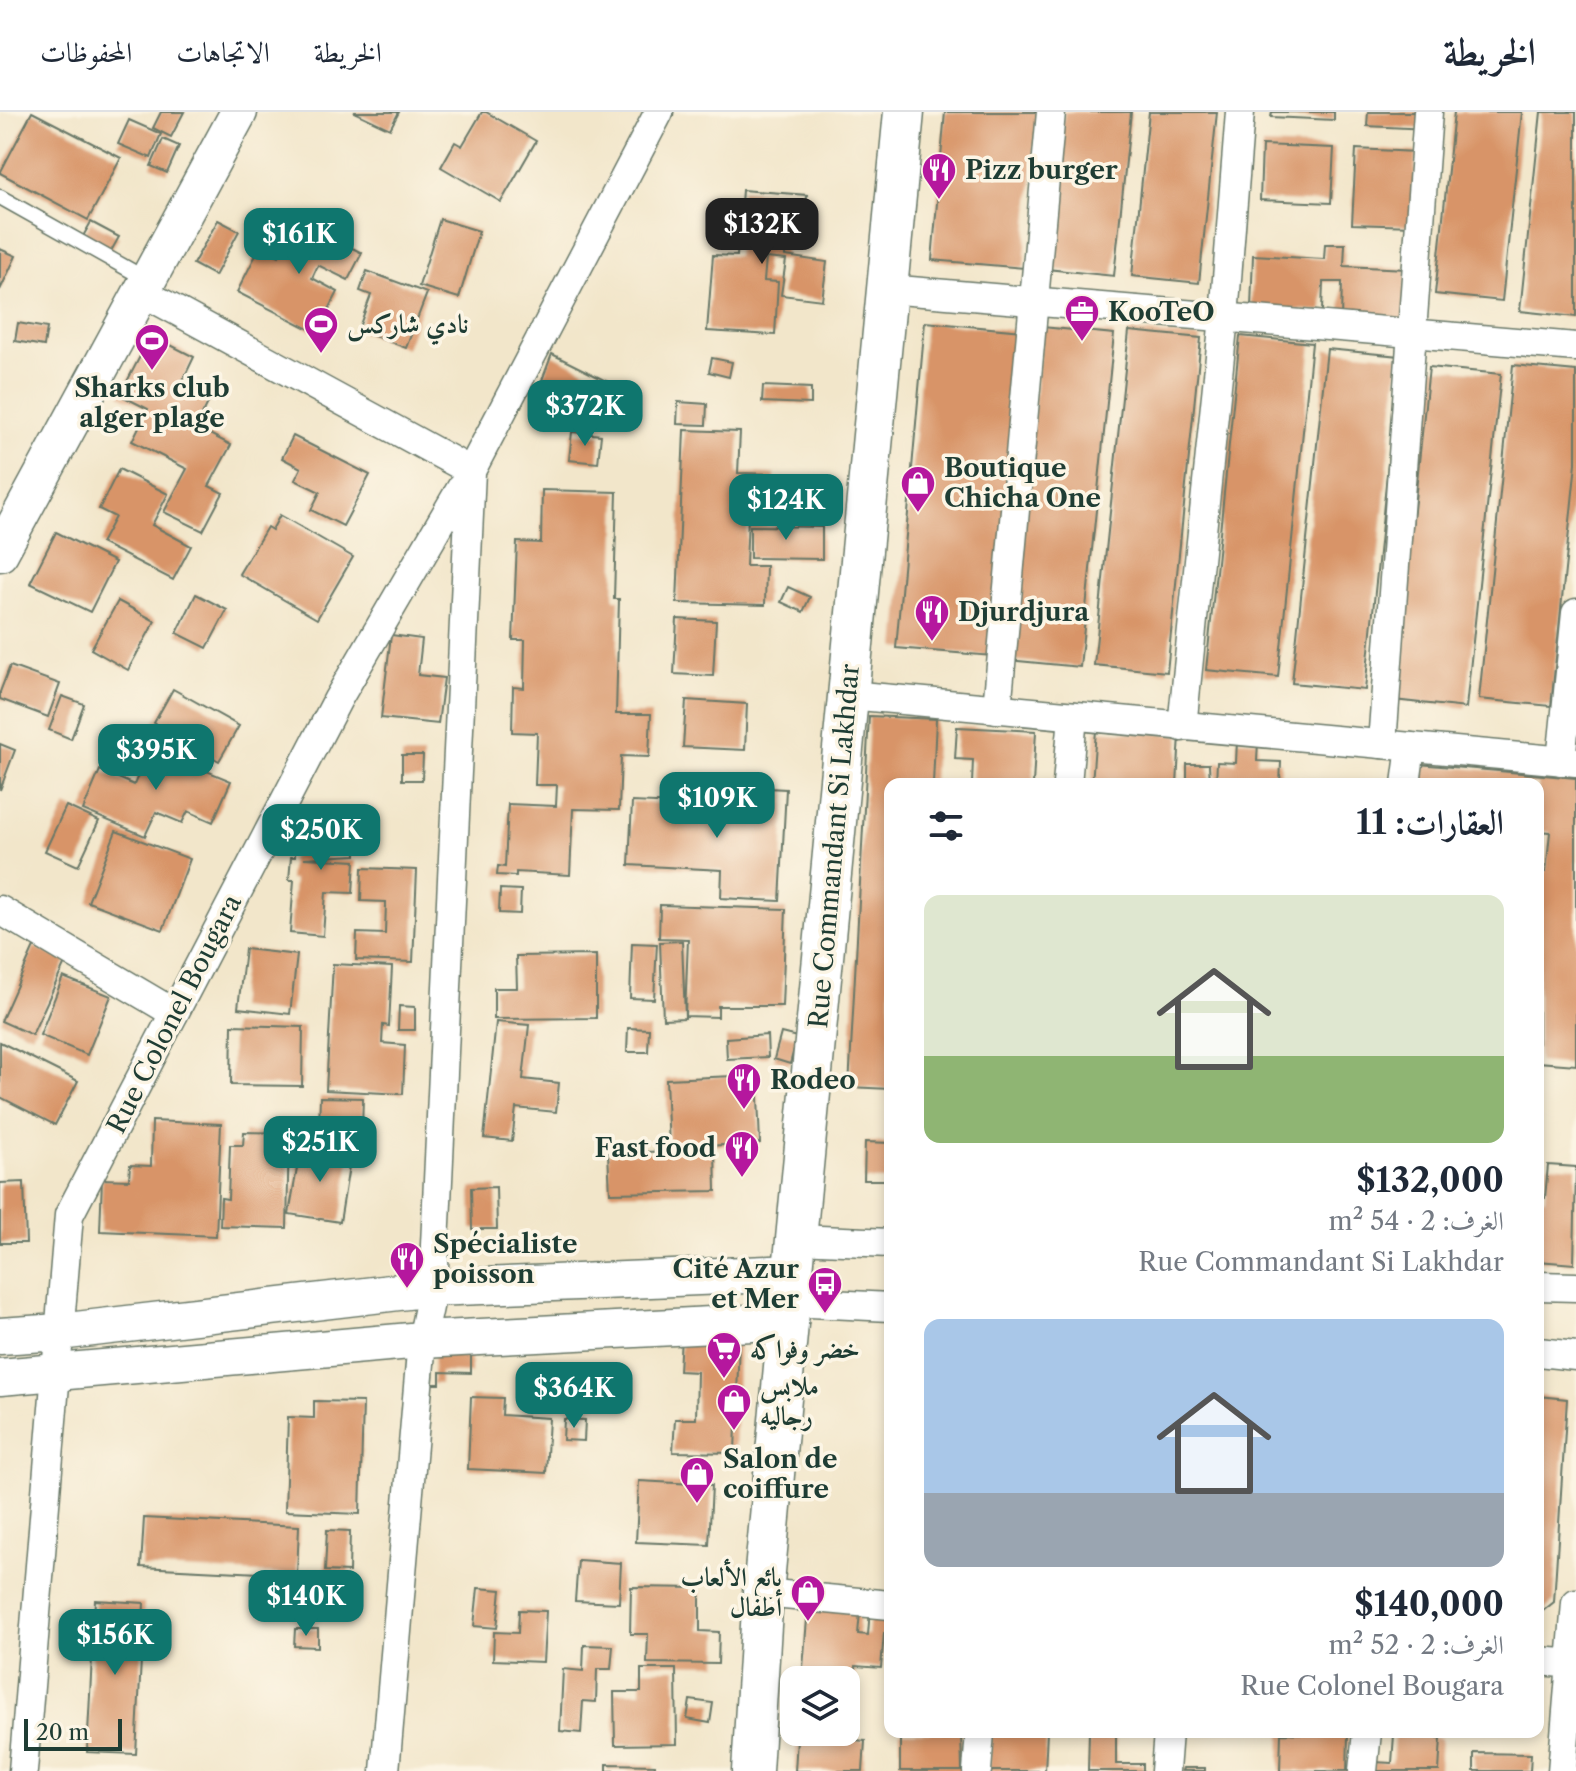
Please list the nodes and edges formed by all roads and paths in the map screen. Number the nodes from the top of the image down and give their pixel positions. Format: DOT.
graph roads {
  1 [pos="239,112"];
  2 [pos="659,112"];
  3 [pos="904,112"];
  4 [pos="1051,112"];
  5 [pos="1240,112"];
  6 [pos="1428,112"];
  7 [pos="0,197"];
  8 [pos="145,286"];
  9 [pos="887,289"];
  10 [pos="1034,301"];
  11 [pos="1224,317"];
  12 [pos="1413,333"];
  13 [pos="1576,347"];
  14 [pos="471,471"];
  15 [pos="0,553"];
  16 [pos="1576,613"];
  17 [pos="849,695"];
  18 [pos="997,709"];
  19 [pos="1073,716"];
  20 [pos="1182,727"];
  21 [pos="1382,744"];
  22 [pos="1411,747"];
  23 [pos="1569,761"];
  24 [pos="1068,778"];
  25 [pos="1407,778"];
  26 [pos="0,910"];
  27 [pos="174,1013"];
  28 [pos="884,1246"];
  29 [pos="793,1284"];
  30 [pos="1544,1286"];
  31 [pos="1576,1287"];
  32 [pos="433,1288"];
  33 [pos="884,1306"];
  34 [pos="59,1332"];
  35 [pos="0,1336"];
  36 [pos="422,1340"];
  37 [pos="1544,1353"];
  38 [pos="1576,1356"];
  39 [pos="57,1373"];
  40 [pos="0,1377"];
  41 [pos="763,1593"];
  42 [pos="1576,1603"];
  43 [pos="884,1604"];
  44 [pos="1544,1662"];
  45 [pos="1573,1664"];
  46 [pos="980,1738"];
  47 [pos="1168,1738"];
  48 [pos="1366,1738"];
  49 [pos="23,1771"];
  50 [pos="385,1771"];
  51 [pos="752,1771"];
  52 [pos="977,1771"];
  53 [pos="1165,1771"];
  54 [pos="1363,1771"];
  55 [pos="1562,1771"];
  1 -- 8 [label="street"];
  2 -- 14 [label="street, Rue Colonel Bougara"];
  3 -- 9 [label="main road, Rue Commandant Si Lakhdar"];
  4 -- 10 [label="street"];
  5 -- 11 [label="street"];
  6 -- 12 [label="street"];
  7 -- 8 [label="lane"];
  8 -- 14 [label="street"];
  8 -- 15 [label="street"];
  9 -- 10 [label="street"];
  9 -- 17 [label="main road, Rue Commandant Si Lakhdar"];
  10 -- 11 [label="street"];
  10 -- 18 [label="street"];
  11 -- 12 [label="street"];
  11 -- 20 [label="street"];
  12 -- 13 [label="street"];
  12 -- 21 [label="street"];
  14 -- 27 [label="street, Rue Colonel Bougara"];
  14 -- 32 [label="street"];
  16 -- 23 [label="street"];
  17 -- 18 [label="street"];
  17 -- 29 [label="main road, Rue Commandant Si Lakhdar"];
  18 -- 19 [label="street"];
  19 -- 20 [label="street"];
  19 -- 24 [label="street"];
  20 -- 21 [label="street"];
  21 -- 22 [label="street"];
  22 -- 23 [label="street"];
  22 -- 25 [label="street"];
  26 -- 27 [label="street"];
  27 -- 34 [label="street, Rue Colonel Bougara"];
  28 -- 29 [label="street"];
  29 -- 32 [label="street"];
  29 -- 33 [label="street"];
  29 -- 36 [label="street"];
  29 -- 41 [label="main road, Rue Commandant Si Lakhdar"];
  30 -- 31 [label="street"];
  32 -- 34 [label="street"];
  32 -- 36 [label="street"];
  34 -- 35 [label="street"];
  34 -- 39 [label="street, Rue Colonel Bougara"];
  36 -- 39 [label="street"];
  36 -- 50 [label="street"];
  37 -- 38 [label="street"];
  39 -- 40 [label="street"];
  39 -- 49 [label="street, Rue Colonel Bougara"];
  41 -- 43 [label="street"];
  41 -- 51 [label="main road, Rue Commandant Si Lakhdar"];
  42 -- 45 [label="street"];
  44 -- 45 [label="street"];
  45 -- 55 [label="street"];
  46 -- 52 [label="street"];
  47 -- 53 [label="street"];
  48 -- 54 [label="street"];
}
